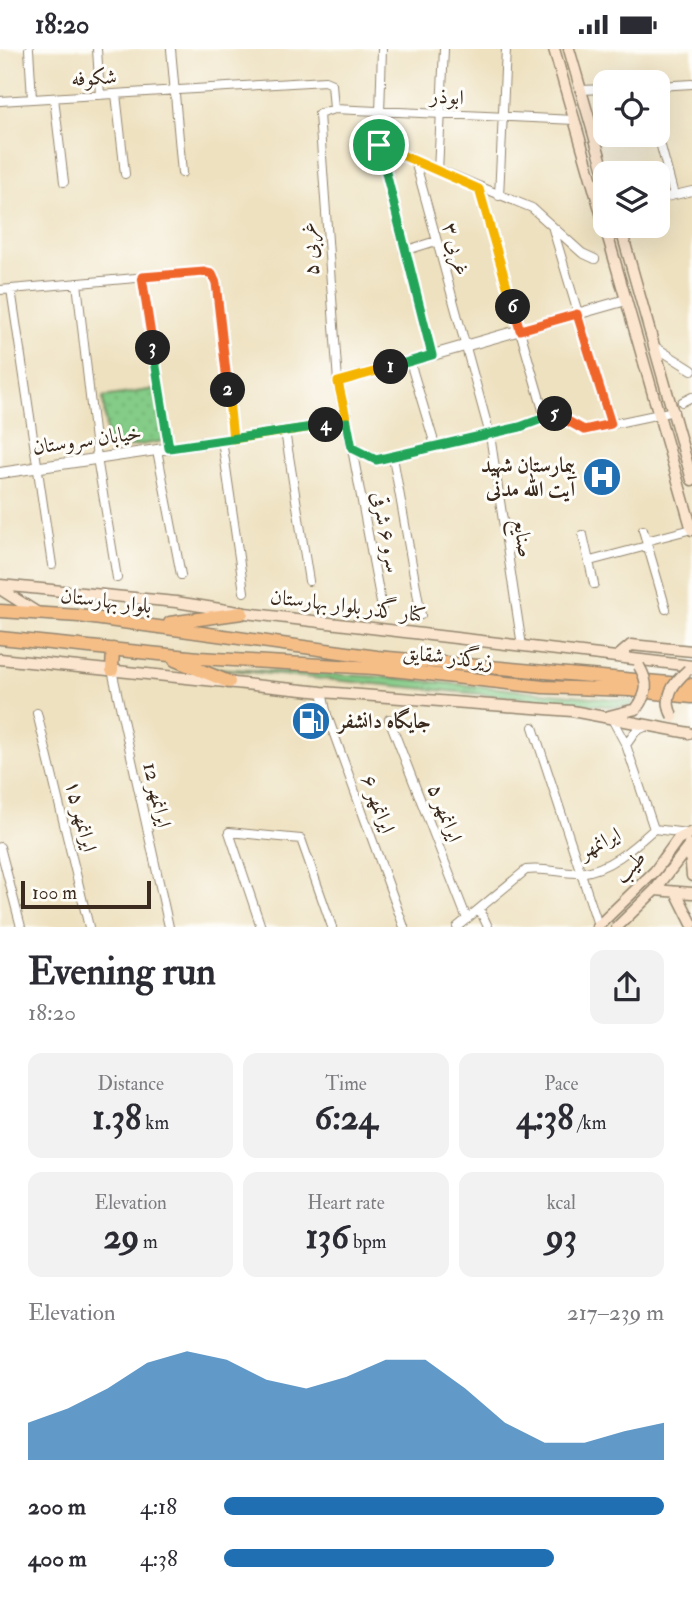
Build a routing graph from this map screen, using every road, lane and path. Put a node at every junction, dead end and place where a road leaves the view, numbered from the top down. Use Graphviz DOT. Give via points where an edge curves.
graph roads {
  1 [pos="29,49"];
  2 [pos="97,49"];
  3 [pos="171,49"];
  4 [pos="382,49"];
  5 [pos="444,49"];
  6 [pos="506,49"];
  7 [pos="554,49"];
  8 [pos="569,49"];
  9 [pos="692,84"];
  10 [pos="670,85"];
  11 [pos="580,90"];
  12 [pos="593,90"];
  13 [pos="174,91"];
  14 [pos="116,94"];
  15 [pos="100,95"];
  16 [pos="54,98"];
  17 [pos="32,99"];
  18 [pos="0,101"];
  19 [pos="334,109"];
  20 [pos="379,111"];
  21 [pos="319,114"];
  22 [pos="441,114"];
  23 [pos="503,117"];
  24 [pos="575,120"];
  25 [pos="379,145"];
  26 [pos="661,147"];
  27 [pos="415,160"];
  28 [pos="601,161"];
  29 [pos="438,171"];
  30 [pos="182,173"];
  31 [pos="125,174"];
  32 [pos="593,174"];
  33 [pos="64,182"];
  34 [pos="479,189"];
  35 [pos="692,191"];
  36 [pos="674,195"];
  37 [pos="499,196"];
  38 [pos="670,196"];
  39 [pos="554,229"];
  40 [pos="611,238"];
  41 [pos="623,238"];
  42 [pos="436,241"];
  43 [pos="404,251"];
  44 [pos="595,260"];
  45 [pos="142,277"];
  46 [pos="77,283"];
  47 [pos="11,289"];
  48 [pos="0,290"];
  49 [pos="640,296"];
  50 [pos="626,300"];
  51 [pos="577,314"];
  52 [pos="520,330"];
  53 [pos="464,346"];
  54 [pos="657,348"];
  55 [pos="432,355"];
  56 [pos="410,362"];
  57 [pos="692,370"];
  58 [pos="338,382"];
  59 [pos="692,397"];
  60 [pos="682,403"];
  61 [pos="674,411"];
  62 [pos="659,413"];
  63 [pos="545,417"];
  64 [pos="347,422"];
  65 [pos="611,424"];
  66 [pos="285,431"];
  67 [pos="490,435"];
  68 [pos="228,439"];
  69 [pos="435,445"];
  70 [pos="169,448"];
  71 [pos="352,448"];
  72 [pos="157,450"];
  73 [pos="393,457"];
  74 [pos="97,458"];
  75 [pos="37,467"];
  76 [pos="0,473"];
  77 [pos="692,480"];
  78 [pos="643,530"];
  79 [pos="692,530"];
  80 [pos="583,535"];
  81 [pos="646,543"];
  82 [pos="590,561"];
  83 [pos="52,565"];
  84 [pos="180,575"];
  85 [pos="117,578"];
  86 [pos="309,581"];
  87 [pos="594,585"];
  88 [pos="0,587"];
  89 [pos="244,592"];
  90 [pos="382,608"];
  91 [pos="666,609"];
  92 [pos="0,611"];
  93 [pos="38,613"];
  94 [pos="242,613"];
  95 [pos="421,615"];
  96 [pos="150,625"];
  97 [pos="207,632"];
  98 [pos="0,638"];
  99 [pos="522,646"];
  100 [pos="113,649"];
  101 [pos="692,651"];
  102 [pos="158,653"];
  103 [pos="617,657"];
  104 [pos="0,659"];
  105 [pos="691,668"];
  106 [pos="112,670"];
  107 [pos="229,682"];
  108 [pos="692,685"];
  109 [pos="322,692"];
  110 [pos="692,697"];
  111 [pos="37,713"];
  112 [pos="607,718"];
  113 [pos="389,719"];
  114 [pos="649,725"];
  115 [pos="533,727"];
  116 [pos="691,733"];
  117 [pos="626,745"];
  118 [pos="654,829"];
  119 [pos="691,833"];
  120 [pos="689,846"];
  121 [pos="0,847"];
  122 [pos="580,873"];
  123 [pos="692,876"];
  124 [pos="655,890"];
  125 [pos="676,892"];
  126 [pos="692,893"];
  127 [pos="632,895"];
  128 [pos="641,905"];
  129 [pos="480,910"];
  130 [pos="467,919"];
  131 [pos="692,924"];
  132 [pos="597,926"];
  133 [pos="21,927"];
  134 [pos="89,927"];
  135 [pos="169,927"];
  136 [pos="261,927"];
  137 [pos="331,927"];
  138 [pos="404,927"];
  139 [pos="457,927"];
  140 [pos="488,927"];
  141 [pos="617,927"];
  1 -- 17 [label="street"];
  2 -- 15 [label="street"];
  3 -- 13 [label="street"];
  4 -- 20 [label="street"];
  5 -- 22 [label="street"];
  6 -- 23 [label="street"];
  7 -- 24 [label="main road"];
  8 -- 11 [label="main road"];
  9 -- 10 [label="street"];
  11 -- 12 [label="street"];
  11 -- 28 [label="main road"];
  13 -- 14 [label="street, شکوفه"];
  13 -- 19 [label="street, شکوفه" via="325,81 332,84"];
  13 -- 30 [label="street"];
  14 -- 15 [label="street, شکوفه"];
  14 -- 31 [label="street"];
  15 -- 16 [label="street, شکوفه"];
  16 -- 17 [label="street, شکوفه"];
  16 -- 33 [label="street"];
  17 -- 18 [label="street, شکوفه"];
  19 -- 20 [label="street, ابوذر"];
  19 -- 21 [label="street, ابوذر"];
  20 -- 22 [label="street, ابوذر"];
  20 -- 25 [label="street"];
  21 -- 58 [label="street, غربی ۵"];
  22 -- 23 [label="street, ابوذر"];
  22 -- 29 [label="street"];
  23 -- 24 [label="street, ابوذر"];
  23 -- 37 [label="street"];
  24 -- 32 [label="main road"];
  25 -- 27 [label="street"];
  25 -- 43 [label="street"];
  26 -- 36 [label="street"];
  27 -- 29 [label="street"];
  27 -- 42 [label="street, غربی ۳"];
  29 -- 34 [label="street"];
  34 -- 37 [label="street"];
  34 -- 52 [label="street"];
  35 -- 36 [label="street"];
  36 -- 38 [label="street"];
  37 -- 39 [label="street" via="532,208"];
  39 -- 44 [label="street"];
  39 -- 51 [label="street"];
  40 -- 50 [label="main road"];
  41 -- 49 [label="main road"];
  42 -- 43 [label="street"];
  42 -- 53 [label="street, غربی ۳"];
  43 -- 55 [label="street"];
  45 -- 46 [label="street"];
  45 -- 68 [label="street" via="212,274"];
  45 -- 70 [label="street"];
  46 -- 47 [label="street"];
  46 -- 74 [label="street"];
  47 -- 48 [label="street"];
  47 -- 75 [label="street"];
  49 -- 50 [label="main road"];
  49 -- 54 [label="main road"];
  50 -- 51 [label="street"];
  50 -- 62 [label="main road"];
  51 -- 52 [label="street"];
  51 -- 65 [label="street"];
  52 -- 53 [label="street"];
  52 -- 63 [label="street"];
  53 -- 55 [label="street"];
  53 -- 67 [label="street, غربی ۳"];
  54 -- 57 [label="street"];
  54 -- 61 [label="main road"];
  55 -- 56 [label="street"];
  56 -- 58 [label="street"];
  56 -- 69 [label="street"];
  58 -- 64 [label="street"];
  59 -- 60 [label="street"];
  61 -- 62 [label="street"];
  61 -- 77 [label="main road"];
  62 -- 65 [label="street"];
  62 -- 79 [label="main road"];
  63 -- 65 [label="street" via="559,415 584,430"];
  63 -- 67 [label="street"];
  64 -- 66 [label="street, خیابان سروستان"];
  64 -- 71 [label="street, سرو ۶ شرقی"];
  66 -- 68 [label="street, خیابان سروستان"];
  66 -- 86 [label="street"];
  67 -- 69 [label="street"];
  67 -- 99 [label="street, صنایع"];
  68 -- 70 [label="street, خیابان سروستان"];
  68 -- 89 [label="street"];
  69 -- 73 [label="street"];
  70 -- 72 [label="street, خیابان سروستان"];
  71 -- 73 [label="street" via="376,460"];
  71 -- 90 [label="street, سرو ۶ شرقی"];
  72 -- 74 [label="street, خیابان سروستان"];
  72 -- 84 [label="street"];
  73 -- 95 [label="street"];
  74 -- 75 [label="street, خیابان سروستان"];
  74 -- 85 [label="street"];
  75 -- 76 [label="street, خیابان سروستان"];
  75 -- 83 [label="street"];
  78 -- 81 [label="street"];
  79 -- 81 [label="street"];
  80 -- 82 [label="street"];
  81 -- 82 [label="street"];
  81 -- 91 [label="street"];
  82 -- 87 [label="street"];
  88 -- 93 [label="main road"];
  88 -- 94 [label="main road, کنار گذر بلوار بهارستان" via="176,602"];
  92 -- 93 [label="main road, بلوار بهارستان"];
  93 -- 96 [label="main road, بلوار بهارستان"];
  94 -- 96 [label="main road"];
  94 -- 99 [label="main road, کنار گذر بلوار بهارستان"];
  96 -- 97 [label="main road, بلوار بهارستان"];
  97 -- 108 [label="main road, زیرگذر شقایق" via="391,659"];
  98 -- 100 [label="main road"];
  99 -- 103 [label="main road, کنار گذر بلوار بهارستان"];
  100 -- 102 [label="main road"];
  100 -- 106 [label="main road"];
  101 -- 103 [label="main road" via="631,645"];
  102 -- 107 [label="main road"];
  102 -- 110 [label="main road, زیرگذر شقایق"];
  103 -- 105 [label="main road, کنار گذر بلوار بهارستان"];
  103 -- 112 [label="main road, bridge" via="639,666 648,687 636,709"];
  104 -- 106 [label="main road"];
  105 -- 116 [label="main road, bridge" via="670,692 668,705 673,717"];
  106 -- 107 [label="main road"];
  106 -- 135 [label="street, ایرانمهر 12"];
  107 -- 109 [label="main road"];
  109 -- 112 [label="main road"];
  109 -- 138 [label="street, ایرانمهر ۶"];
  111 -- 134 [label="street, ایرانمهر ۱۵"];
  112 -- 114 [label="main road"];
  112 -- 117 [label="street"];
  113 -- 130 [label="street, ایرانمهر ۵"];
  114 -- 116 [label="main road"];
  114 -- 117 [label="street" via="636,731"];
  115 -- 122 [label="street"];
  117 -- 118 [label="street"];
  118 -- 119 [label="street"];
  118 -- 122 [label="street, ایرانمهر" via="627,853"];
  119 -- 120 [label="main road"];
  119 -- 127 [label="main road, طیب" via="678,839"];
  120 -- 123 [label="main road"];
  120 -- 124 [label="main road, طیب"];
  121 -- 133 [label="street"];
  122 -- 129 [label="street, ایرانمهر" via="540,867 526,870"];
  122 -- 132 [label="street"];
  124 -- 125 [label="main road"];
  124 -- 128 [label="main road, طیب"];
  125 -- 126 [label="main road"];
  125 -- 131 [label="main road"];
  127 -- 128 [label="main road"];
  127 -- 132 [label="main road, طیب"];
  128 -- 141 [label="main road, طیب"];
  129 -- 130 [label="street, ایرانمهر"];
  129 -- 140 [label="street"];
  130 -- 139 [label="street, ایرانمهر"];
  136 -- 137 [label="street" via="229,832 301,839"];
}
